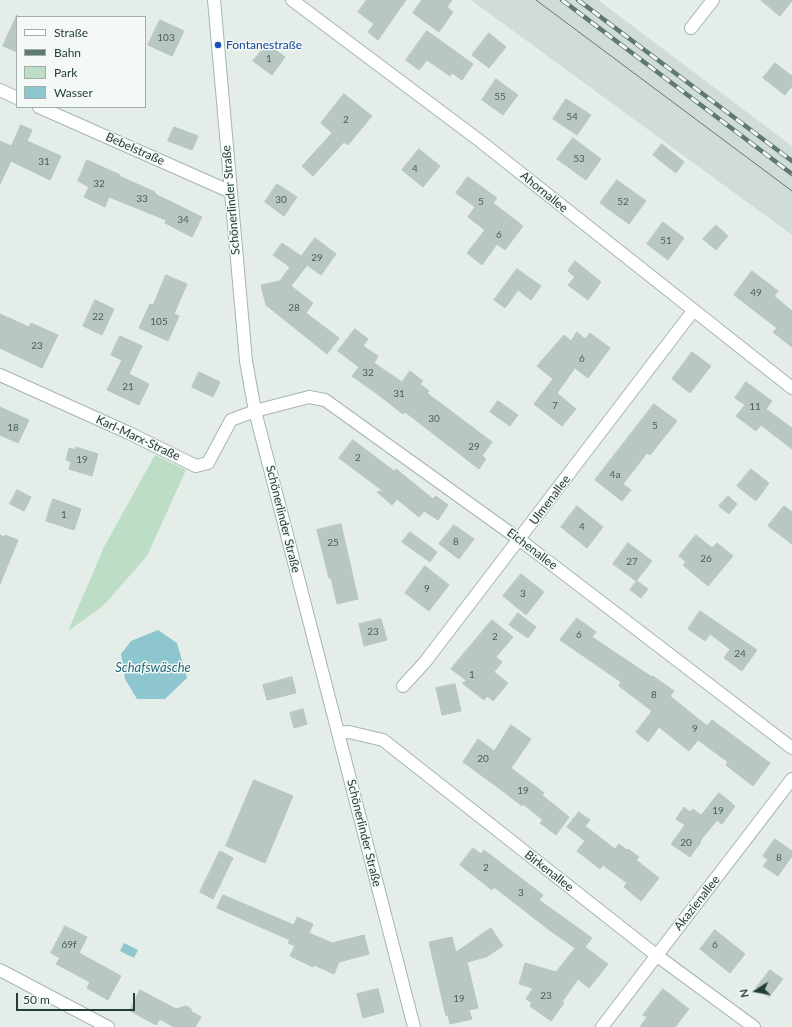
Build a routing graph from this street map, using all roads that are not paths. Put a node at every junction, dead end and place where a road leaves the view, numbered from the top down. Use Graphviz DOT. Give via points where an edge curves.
graph roads {
  1 [pos="214,0"];
  2 [pos="292,0"];
  3 [pos="713,0"];
  4 [pos="691,28"];
  5 [pos="0,90"];
  6 [pos="16,98"];
  7 [pos="40,108"];
  8 [pos="230,192"];
  9 [pos="693,311"];
  10 [pos="0,375"];
  11 [pos="792,388"];
  12 [pos="255,411"];
  13 [pos="520,540"];
  14 [pos="403,686"];
  15 [pos="338,733"];
  16 [pos="792,748"];
  17 [pos="792,779"];
  18 [pos="656,955"];
  19 [pos="0,970"];
  20 [pos="100,1025"];
  21 [pos="414,1027"];
  22 [pos="602,1027"];
  23 [pos="754,1027"];
  1 -- 8 [label="street, Schönerlinder Straße"];
  2 -- 9 [label="street, Ahornallee" via="480,141"];
  3 -- 4 [label="street"];
  5 -- 6 [label="street"];
  7 -- 8 [label="street, Bebelstraße"];
  8 -- 12 [label="street, Schönerlinder Straße" via="246,361"];
  9 -- 11 [label="street, Ahornallee"];
  9 -- 13 [label="street, Ulmenallee"];
  10 -- 12 [label="street, Karl-Marx-Straße" via="196,466 208,463 231,420"];
  12 -- 13 [label="street, Eichenallee" via="309,397 325,400"];
  12 -- 15 [label="street, Schönerlinder Straße"];
  13 -- 14 [label="street, Ulmenallee" via="425,662"];
  13 -- 16 [label="street, Eichenallee"];
  15 -- 18 [label="street, Birkenallee" via="349,732 383,740"];
  15 -- 21 [label="street, Schönerlinder Straße"];
  17 -- 18 [label="street, Akazienallee"];
  18 -- 22 [label="street, Akazienallee"];
  18 -- 23 [label="street, Birkenallee"];
  19 -- 20 [label="street"];
}
